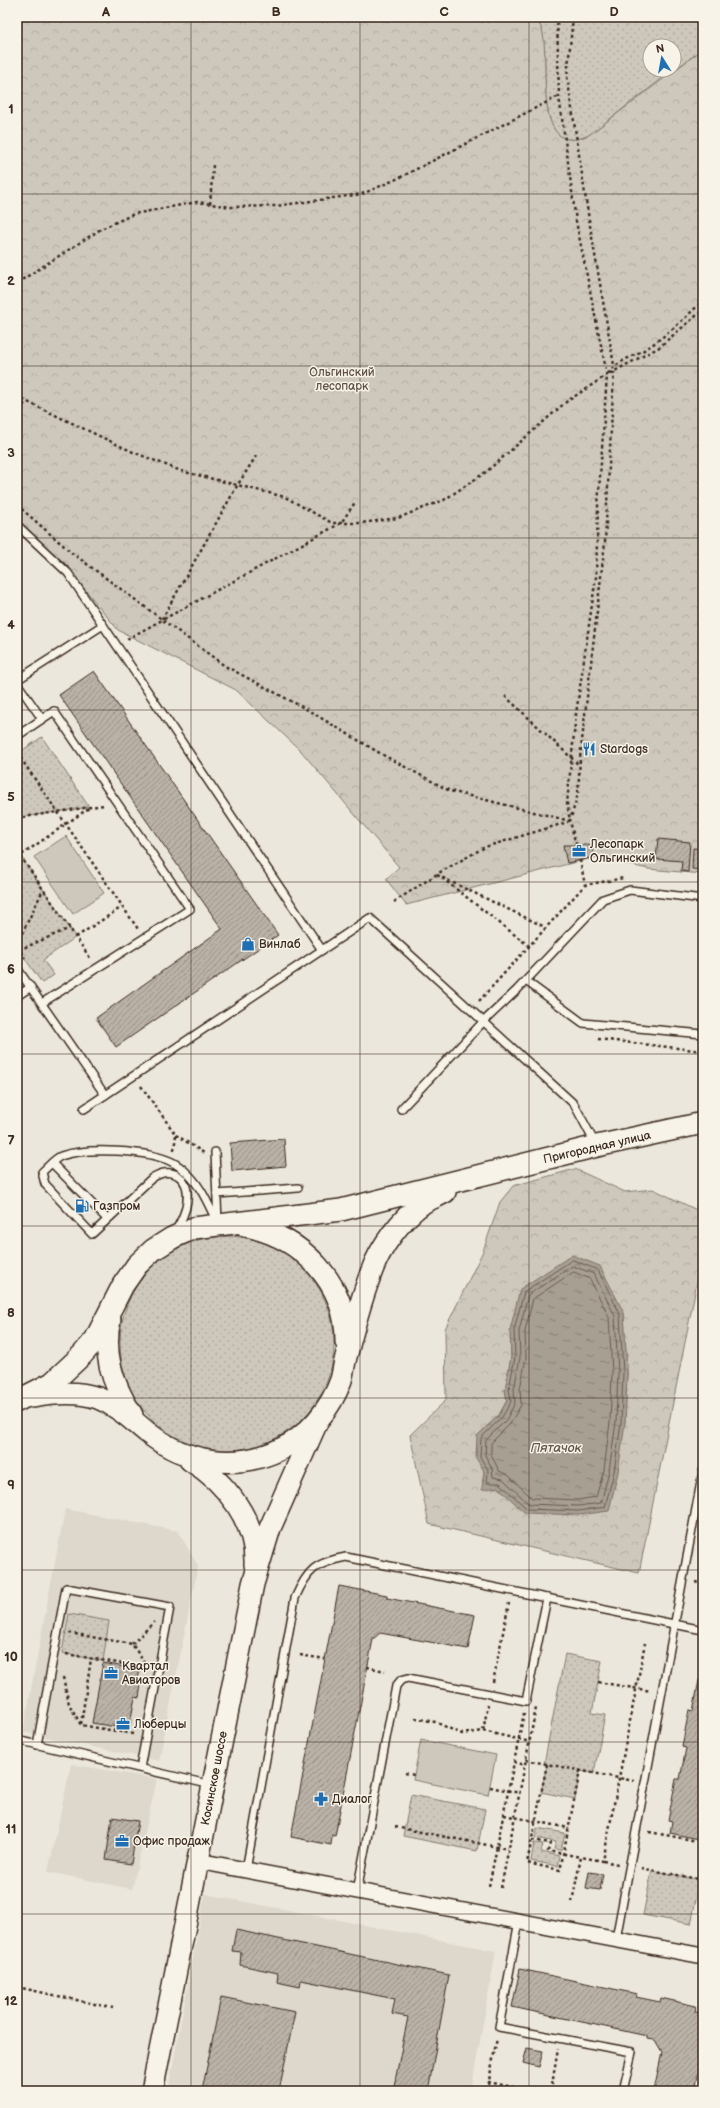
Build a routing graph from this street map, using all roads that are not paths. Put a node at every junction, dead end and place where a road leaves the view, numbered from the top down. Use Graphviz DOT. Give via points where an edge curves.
graph roads {
  1 [pos="17,525"];
  2 [pos="103,625"];
  3 [pos="17,680"];
  4 [pos="17,683"];
  5 [pos="42,719"];
  6 [pos="17,736"];
  7 [pos="703,899"];
  8 [pos="322,950"];
  9 [pos="17,968"];
  10 [pos="526,981"];
  11 [pos="31,987"];
  12 [pos="17,996"];
  13 [pos="42,1004"];
  14 [pos="483,1022"];
  15 [pos="703,1034"];
  16 [pos="106,1095"];
  17 [pos="84,1109"];
  18 [pos="401,1109"];
  19 [pos="703,1124"];
  20 [pos="596,1146"];
  21 [pos="215,1152"];
  22 [pos="52,1163"];
  23 [pos="492,1174"];
  24 [pos="298,1188"];
  25 [pos="217,1194"];
  26 [pos="107,1219"];
  27 [pos="218,1224"];
  28 [pos="172,1238"];
  29 [pos="114,1305"];
  30 [pos="346,1357"];
  31 [pos="17,1402"];
  32 [pos="317,1422"];
  33 [pos="149,1434"];
  34 [pos="169,1447"];
  35 [pos="703,1471"];
  36 [pos="253,1584"];
  37 [pos="547,1598"];
  38 [pos="675,1624"];
  39 [pos="703,1630"];
  40 [pos="17,1740"];
  41 [pos="37,1745"];
  42 [pos="140,1768"];
  43 [pos="213,1785"];
  44 [pos="198,1861"];
  45 [pos="246,1870"];
  46 [pos="357,1891"];
  47 [pos="519,1921"];
  48 [pos="616,1939"];
  49 [pos="703,1956"];
  50 [pos="152,2091"];
  51 [pos="623,2091"];
  1 -- 2 [label="lane" via="68,573"];
  2 -- 3 [label="lane"];
  2 -- 8 [label="lane"];
  4 -- 5 [label="lane"];
  5 -- 6 [label="lane"];
  5 -- 13 [label="lane" via="54,711 190,909"];
  7 -- 10 [label="lane" via="630,890 603,899"];
  8 -- 14 [label="lane" via="370,918"];
  8 -- 16 [label="lane"];
  9 -- 11 [label="lane"];
  10 -- 14 [label="lane"];
  10 -- 15 [label="lane" via="583,1023"];
  11 -- 12 [label="lane"];
  11 -- 13 [label="lane"];
  13 -- 16 [label="lane"];
  14 -- 18 [label="lane"];
  14 -- 20 [label="lane" via="574,1104"];
  16 -- 17 [label="lane"];
  19 -- 20 [label="main road, Пригородная улица"];
  20 -- 23 [label="main road, Пригородная улица"];
  21 -- 25 [label="lane"];
  22 -- 26 [label="lane"];
  22 -- 26 [label="lane" via="42,1172 45,1184 92,1234"];
  22 -- 27 [label="lane" via="60,1157 84,1152 130,1152 172,1162 189,1176 202,1192"];
  23 -- 27 [label="main road" via="341,1210"];
  23 -- 30 [label="main road" via="450,1190 423,1204 386,1242 371,1272"];
  24 -- 25 [label="lane"];
  25 -- 27 [label="lane"];
  26 -- 28 [label="lane" via="152,1178 158,1174 172,1172 179,1176 187,1190 185,1210"];
  27 -- 28 [label="main road" via="194,1228"];
  27 -- 30 [label="main road" via="263,1229 285,1239 311,1258 333,1289 342,1310 346,1333"];
  28 -- 29 [label="main road" via="153,1250 137,1265 122,1285"];
  29 -- 31 [label="main road" via="95,1340 68,1369 52,1382"];
  29 -- 33 [label="main road" via="108,1328 112,1376 125,1405"];
  30 -- 32 [label="main road" via="341,1380 332,1401"];
  31 -- 33 [label="main road" via="48,1394 83,1394 113,1405"];
  32 -- 34 [label="main road" via="301,1437 260,1458 213,1462 190,1457"];
  32 -- 36 [label="main road, Косинское шоссе" via="270,1528"];
  33 -- 34 [label="main road"];
  34 -- 36 [label="main road, Косинское шоссе" via="218,1480 243,1516 254,1547"];
  35 -- 38 [label="lane"];
  36 -- 43 [label="main road, Косинское шоссе"];
  37 -- 38 [label="lane"];
  37 -- 45 [label="lane" via="346,1557 323,1562 304,1578 295,1598"];
  37 -- 46 [label="lane" via="526,1701 408,1678 401,1680 394,1694"];
  38 -- 39 [label="lane"];
  38 -- 48 [label="lane"];
  40 -- 41 [label="lane"];
  41 -- 42 [label="lane"];
  41 -- 42 [label="lane" via="66,1588 170,1606"];
  42 -- 43 [label="lane"];
  43 -- 44 [label="main road, Косинское шоссе"];
  44 -- 45 [label="street"];
  44 -- 50 [label="main road, Косинское шоссе"];
  45 -- 46 [label="street"];
  46 -- 47 [label="street"];
  47 -- 48 [label="street"];
  47 -- 51 [label="lane" via="499,2027 632,2052"];
  48 -- 49 [label="street"];
}
